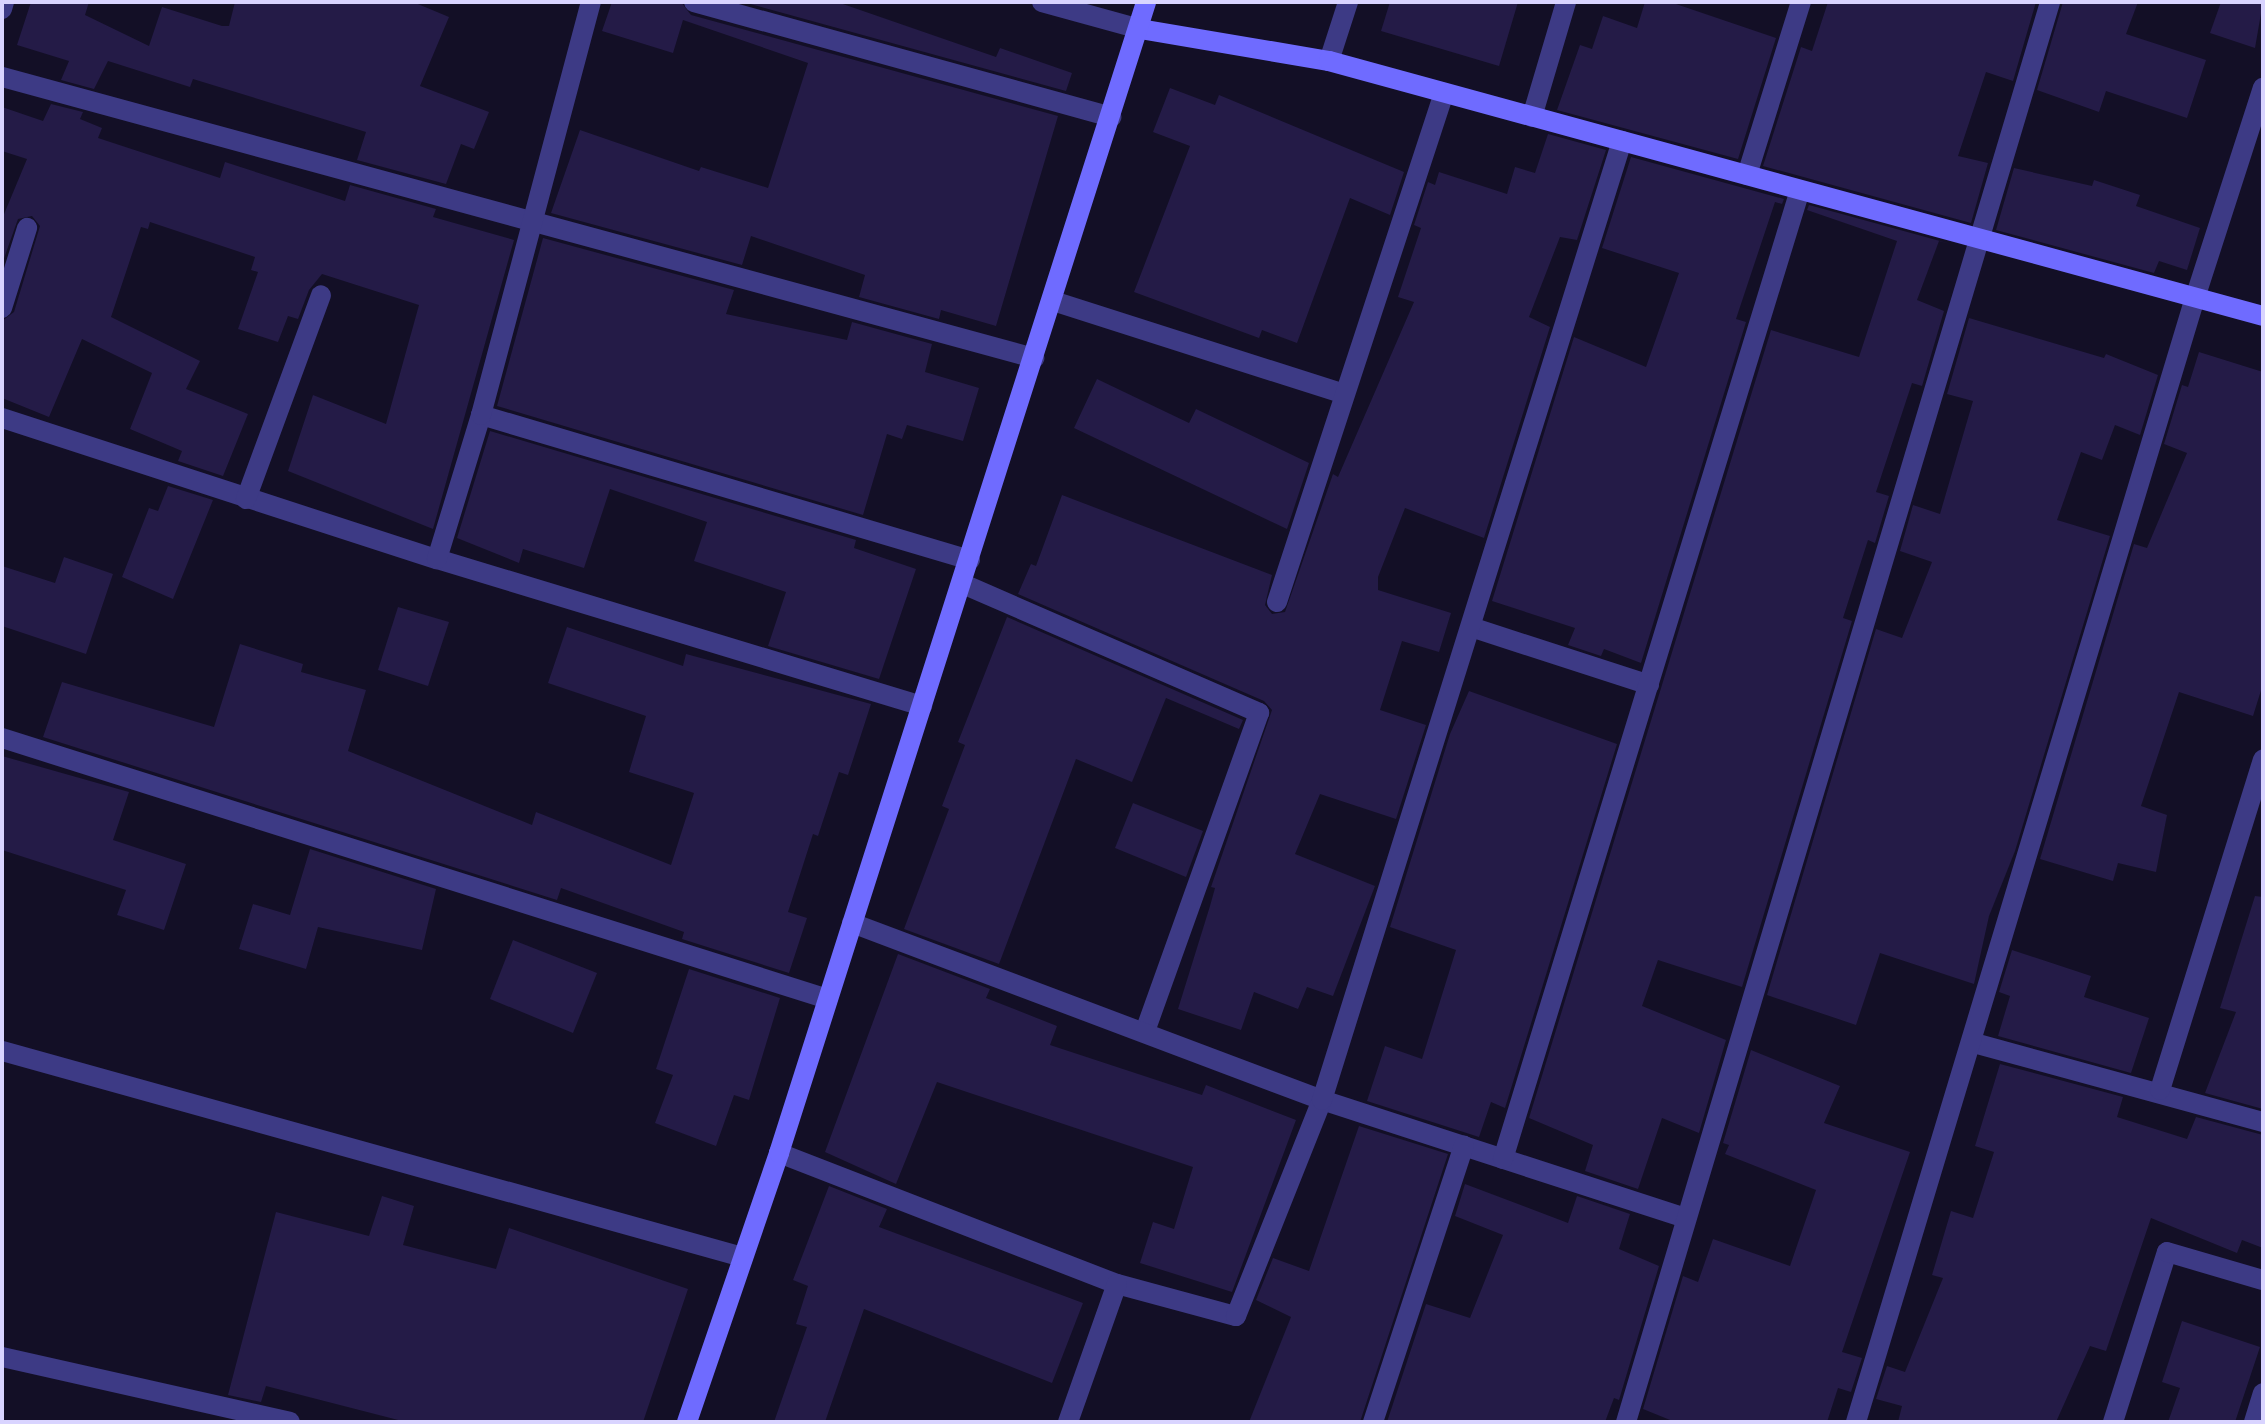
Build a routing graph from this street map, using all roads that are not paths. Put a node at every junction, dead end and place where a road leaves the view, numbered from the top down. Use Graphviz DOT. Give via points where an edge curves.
graph roads {
  1 [pos="4,2"];
  2 [pos="591,2"];
  3 [pos="694,2"];
  4 [pos="1042,2"];
  5 [pos="1146,2"];
  6 [pos="1348,2"];
  7 [pos="1566,2"];
  8 [pos="1801,2"];
  9 [pos="2050,2"];
  10 [pos="2,9"];
  11 [pos="1140,29"];
  12 [pos="1329,61"];
  13 [pos="2,77"];
  14 [pos="2263,88"];
  15 [pos="1444,93"];
  16 [pos="1111,117"];
  17 [pos="1532,117"];
  18 [pos="1622,141"];
  19 [pos="1747,175"];
  20 [pos="1800,190"];
  21 [pos="534,219"];
  22 [pos="27,228"];
  23 [pos="1983,240"];
  24 [pos="321,295"];
  25 [pos="2195,298"];
  26 [pos="1053,301"];
  27 [pos="2,308"];
  28 [pos="2263,316"];
  29 [pos="1034,358"];
  30 [pos="1345,394"];
  31 [pos="481,415"];
  32 [pos="2,418"];
  33 [pos="246,499"];
  34 [pos="437,559"];
  35 [pos="970,560"];
  36 [pos="963,584"];
  37 [pos="1277,602"];
  38 [pos="1474,628"];
  39 [pos="1649,685"];
  40 [pos="922,706"];
  41 [pos="2,738"];
  42 [pos="2263,760"];
  43 [pos="852,923"];
  44 [pos="828,999"];
  45 [pos="1145,1031"];
  46 [pos="1974,1043"];
  47 [pos="2,1051"];
  48 [pos="2160,1090"];
  49 [pos="1322,1100"];
  50 [pos="2263,1122"];
  51 [pos="1464,1146"];
  52 [pos="779,1153"];
  53 [pos="1503,1159"];
  54 [pos="1686,1218"];
  55 [pos="743,1257"];
  56 [pos="2263,1280"];
  57 [pos="1117,1284"];
  58 [pos="2,1357"];
  59 [pos="2263,1393"];
  60 [pos="290,1422"];
  61 [pos="687,1422"];
  62 [pos="1068,1422"];
  63 [pos="1373,1422"];
  64 [pos="1626,1422"];
  65 [pos="1856,1422"];
  66 [pos="2113,1422"];
  67 [pos="2254,1422"];
  1 -- 10 [label="street"];
  2 -- 21 [label="street"];
  3 -- 16 [label="street"];
  4 -- 11 [label="street"];
  5 -- 11 [label="main road"];
  6 -- 12 [label="street"];
  7 -- 17 [label="street"];
  8 -- 19 [label="street"];
  9 -- 23 [label="street"];
  11 -- 12 [label="main road"];
  11 -- 16 [label="main road"];
  12 -- 15 [label="main road"];
  13 -- 21 [label="street"];
  14 -- 25 [label="street"];
  15 -- 17 [label="main road"];
  15 -- 30 [label="street"];
  16 -- 26 [label="main road"];
  17 -- 18 [label="main road"];
  18 -- 19 [label="main road"];
  18 -- 38 [label="street"];
  19 -- 20 [label="main road"];
  20 -- 23 [label="main road"];
  20 -- 39 [label="street"];
  21 -- 29 [label="street"];
  21 -- 31 [label="street"];
  22 -- 27 [label="street"];
  23 -- 25 [label="main road"];
  23 -- 54 [label="street"];
  24 -- 33 [label="street"];
  25 -- 28 [label="main road"];
  25 -- 46 [label="street"];
  26 -- 29 [label="main road"];
  26 -- 30 [label="street"];
  29 -- 35 [label="main road"];
  30 -- 37 [label="street"];
  31 -- 34 [label="street"];
  31 -- 35 [label="street"];
  32 -- 33 [label="street"];
  33 -- 34 [label="street"];
  34 -- 40 [label="street"];
  35 -- 36 [label="main road"];
  36 -- 40 [label="main road"];
  36 -- 45 [label="street" via="1259,713"];
  38 -- 39 [label="street"];
  38 -- 49 [label="street"];
  39 -- 53 [label="street"];
  40 -- 43 [label="main road"];
  41 -- 44 [label="street"];
  42 -- 48 [label="street"];
  43 -- 44 [label="main road"];
  43 -- 45 [label="street"];
  44 -- 52 [label="main road"];
  45 -- 49 [label="street"];
  46 -- 48 [label="street"];
  46 -- 65 [label="street"];
  47 -- 55 [label="street"];
  48 -- 50 [label="street"];
  49 -- 51 [label="street"];
  49 -- 57 [label="street" via="1236,1316"];
  51 -- 53 [label="street"];
  51 -- 63 [label="street"];
  52 -- 55 [label="main road"];
  52 -- 57 [label="street"];
  53 -- 54 [label="street"];
  54 -- 64 [label="street"];
  55 -- 61 [label="main road"];
  56 -- 66 [label="street" via="2167,1252"];
  57 -- 62 [label="street"];
  58 -- 60 [label="street"];
  59 -- 67 [label="street"];
}
